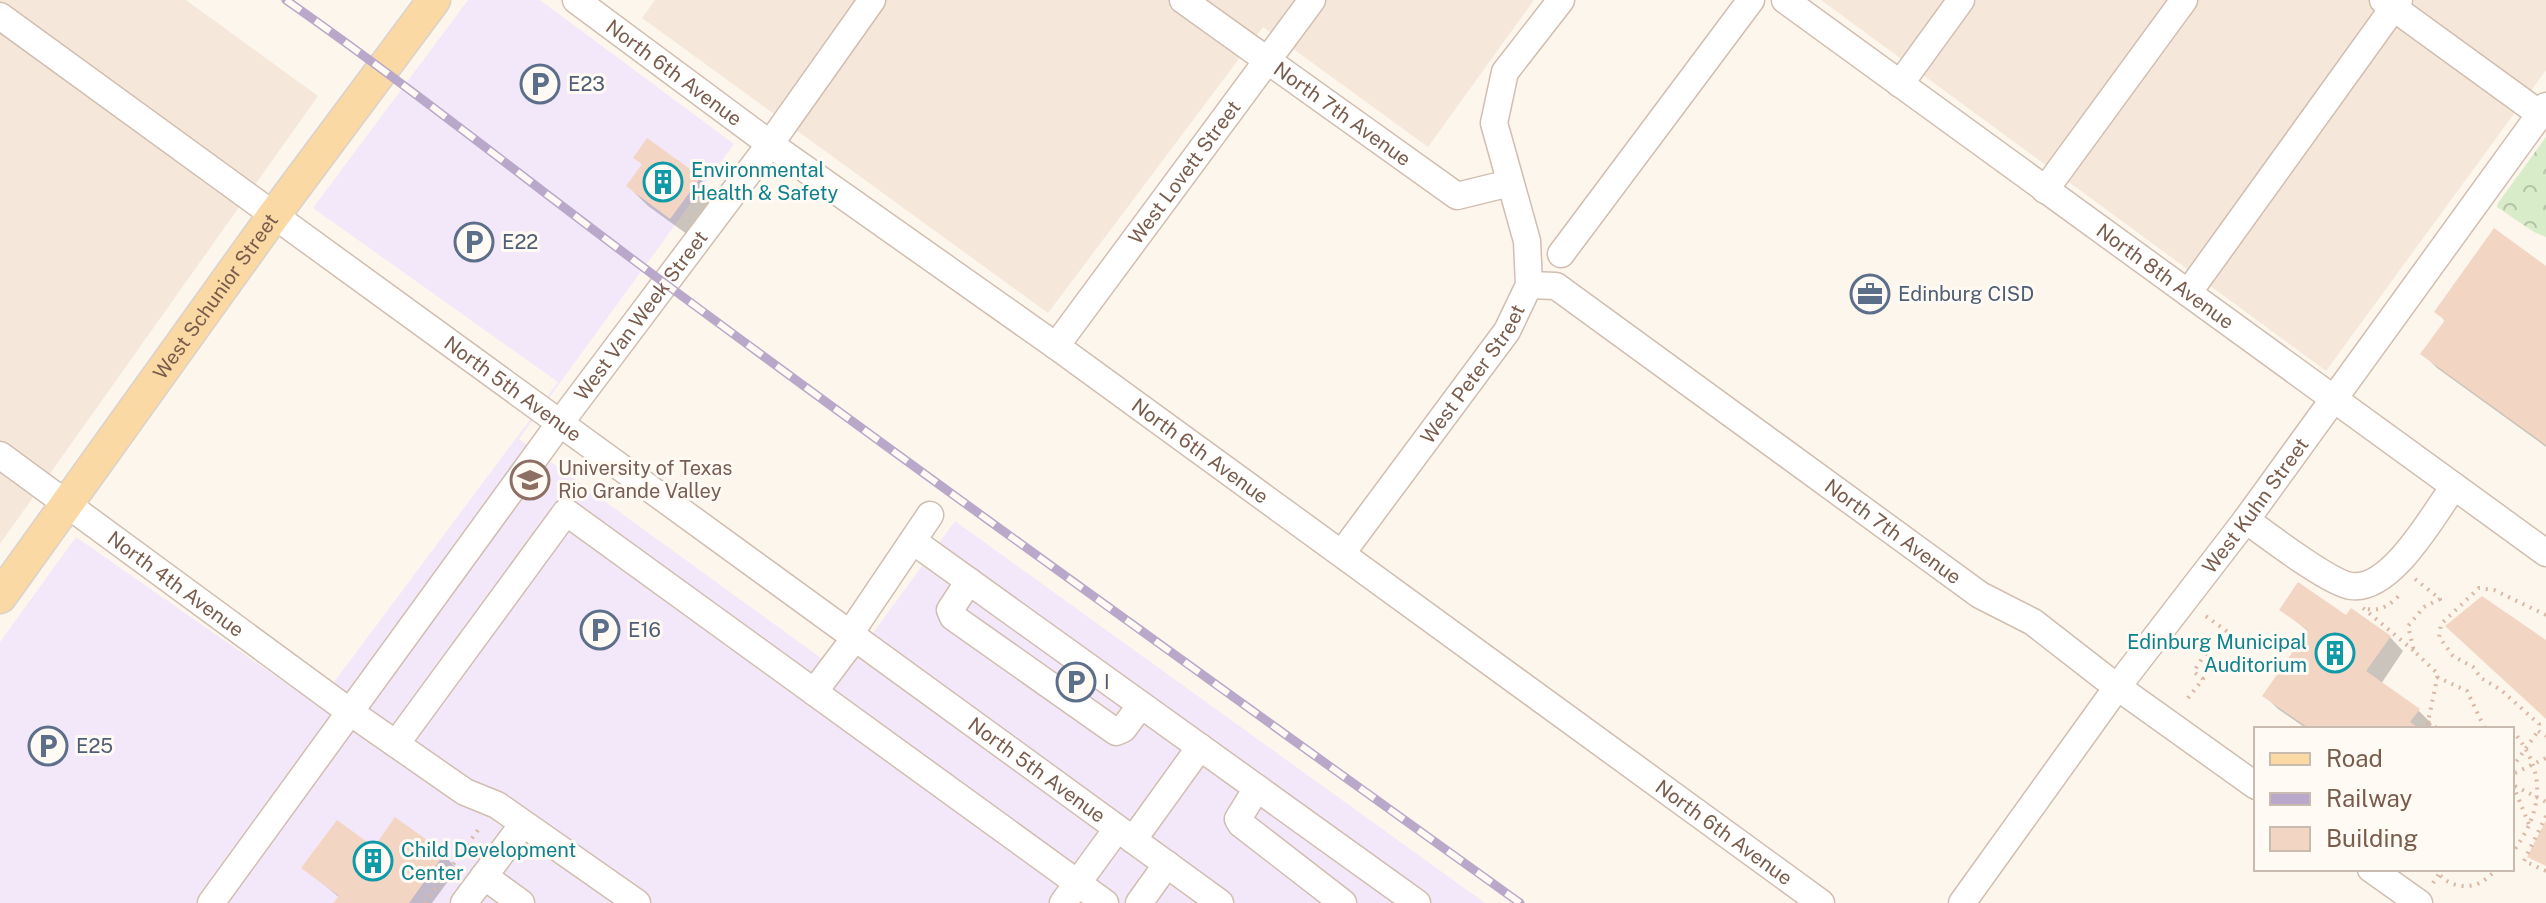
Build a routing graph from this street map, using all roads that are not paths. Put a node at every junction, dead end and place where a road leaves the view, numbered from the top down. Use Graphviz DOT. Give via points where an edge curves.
graph roads {
  1 [pos="434,0"];
  2 [pos="576,0"];
  3 [pos="872,0"];
  4 [pos="1183,0"];
  5 [pos="1312,0"];
  6 [pos="1561,0"];
  7 [pos="1751,0"];
  8 [pos="1785,0"];
  9 [pos="1961,0"];
  10 [pos="2184,0"];
  11 [pos="2392,2"];
  12 [pos="0,16"];
  13 [pos="1269,60"];
  14 [pos="1900,84"];
  15 [pos="2543,110"];
  16 [pos="770,144"];
  17 [pos="1510,183"];
  18 [pos="2045,190"];
  19 [pos="274,215"];
  20 [pos="1561,254"];
  21 [pos="1529,285"];
  22 [pos="2188,293"];
  23 [pos="1056,346"];
  24 [pos="2334,397"];
  25 [pos="560,423"];
  26 [pos="0,455"];
  27 [pos="2454,486"];
  28 [pos="65,504"];
  29 [pos="930,515"];
  30 [pos="2246,520"];
  31 [pos="913,541"];
  32 [pos="1342,553"];
  33 [pos="2546,553"];
  34 [pos="969,581"];
  35 [pos="0,597"];
  36 [pos="852,637"];
  37 [pos="2118,686"];
  38 [pos="814,692"];
  39 [pos="1141,705"];
  40 [pos="350,712"];
  41 [pos="396,744"];
  42 [pos="1200,747"];
  43 [pos="2254,785"];
  44 [pos="1257,788"];
  45 [pos="523,824"];
  46 [pos="1125,834"];
  47 [pos="1167,864"];
  48 [pos="2374,871"];
  49 [pos="484,876"];
  50 [pos="1070,893"];
  51 [pos="2420,897"];
  52 [pos="623,899"];
  53 [pos="211,903"];
  54 [pos="464,903"];
  55 [pos="521,903"];
  56 [pos="1105,903"];
  57 [pos="1139,903"];
  58 [pos="1220,903"];
  59 [pos="1343,903"];
  60 [pos="1417,903"];
  61 [pos="1821,903"];
  62 [pos="1962,903"];
  1 -- 19 [label="main road, West Schunior Street"];
  2 -- 16 [label="street, North 6th Avenue"];
  3 -- 16 [label="street, West Van Week Street"];
  4 -- 13 [label="street, North 7th Avenue"];
  5 -- 13 [label="street, West Lovett Street"];
  6 -- 17 [label="street, West Peter Street" via="1505,72 1494,123"];
  7 -- 20 [label="street"];
  8 -- 14 [label="street, North 8th Avenue"];
  9 -- 14 [label="street"];
  10 -- 18 [label="street"];
  11 -- 15 [label="street"];
  11 -- 22 [label="street"];
  12 -- 19 [label="street, North 5th Avenue"];
  13 -- 17 [label="street, North 7th Avenue" via="1457,196"];
  13 -- 23 [label="street, West Lovett Street"];
  14 -- 18 [label="street, North 8th Avenue"];
  15 -- 24 [label="street, West Kuhn Street"];
  16 -- 23 [label="street, North 6th Avenue"];
  16 -- 25 [label="street, West Van Week Street"];
  17 -- 21 [label="street, West Peter Street" via="1527,241"];
  18 -- 22 [label="street, North 8th Avenue"];
  19 -- 25 [label="street, North 5th Avenue"];
  19 -- 28 [label="main road, West Schunior Street"];
  21 -- 32 [label="street, West Peter Street" via="1507,331"];
  21 -- 37 [label="street, North 7th Avenue" via="1556,286 1980,595 2033,622"];
  22 -- 24 [label="street, North 8th Avenue"];
  23 -- 32 [label="street, North 6th Avenue"];
  24 -- 27 [label="street, North 8th Avenue"];
  24 -- 30 [label="street, West Kuhn Street"];
  25 -- 36 [label="street, North 5th Avenue"];
  25 -- 40 [label="street, West Van Week Street"];
  26 -- 28 [label="street, North 4th Avenue"];
  27 -- 30 [label="street" via="2397,564 2371,584 2354,587 2320,571"];
  27 -- 33 [label="street, North 8th Avenue"];
  28 -- 35 [label="main road, West Schunior Street"];
  28 -- 40 [label="street, North 4th Avenue"];
  29 -- 31 [label="street"];
  30 -- 37 [label="street, West Kuhn Street"];
  31 -- 34 [label="street"];
  31 -- 36 [label="street"];
  32 -- 61 [label="street, North 6th Avenue"];
  34 -- 39 [label="street"];
  34 -- 39 [label="street" via="950,610 953,617 1116,732"];
  36 -- 38 [label="street"];
  36 -- 46 [label="street, North 5th Avenue"];
  37 -- 43 [label="street, North 7th Avenue"];
  37 -- 62 [label="street, West Kuhn Street"];
  38 -- 41 [label="street" via="566,512"];
  38 -- 50 [label="street"];
  39 -- 42 [label="street"];
  40 -- 41 [label="street, North 4th Avenue"];
  40 -- 53 [label="street, West Van Week Street"];
  41 -- 45 [label="street, North 4th Avenue"];
  42 -- 44 [label="street"];
  42 -- 46 [label="street"];
  44 -- 59 [label="street" via="1238,819 1241,824"];
  44 -- 60 [label="street"];
  45 -- 49 [label="street"];
  45 -- 52 [label="street, North 4th Avenue"];
  46 -- 47 [label="street, North 5th Avenue"];
  46 -- 50 [label="street"];
  47 -- 57 [label="street"];
  47 -- 58 [label="street, North 5th Avenue"];
  48 -- 51 [label="street"];
  49 -- 54 [label="street"];
  49 -- 55 [label="street"];
  50 -- 56 [label="street"];
}
